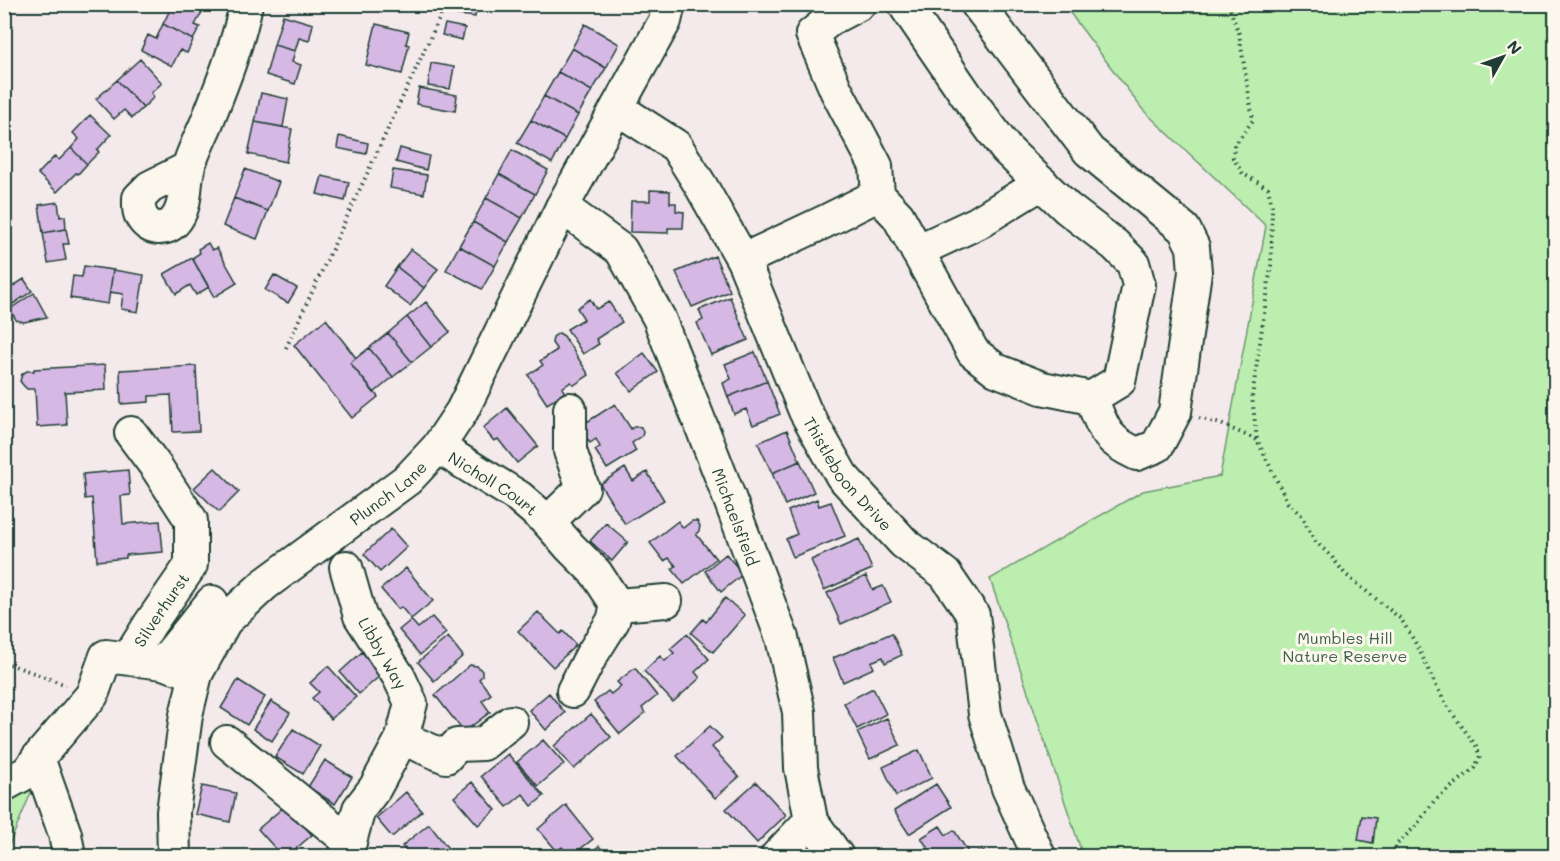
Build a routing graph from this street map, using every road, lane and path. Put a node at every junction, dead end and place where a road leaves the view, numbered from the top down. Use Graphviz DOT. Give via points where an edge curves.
graph roads {
  1 [pos="246,4"];
  2 [pos="446,4"];
  3 [pos="669,4"];
  4 [pos="859,4"];
  5 [pos="904,4"];
  6 [pos="977,4"];
  7 [pos="1228,4"];
  8 [pos="617,108"];
  9 [pos="188,168"];
  10 [pos="1042,183"];
  11 [pos="878,195"];
  12 [pos="562,207"];
  13 [pos="917,251"];
  14 [pos="743,260"];
  15 [pos="286,348"];
  16 [pos="1091,398"];
  17 [pos="570,409"];
  18 [pos="1221,424"];
  19 [pos="131,433"];
  20 [pos="1257,440"];
  21 [pos="438,447"];
  22 [pos="548,522"];
  23 [pos="346,567"];
  24 [pos="666,601"];
  25 [pos="213,603"];
  26 [pos="617,605"];
  27 [pos="129,658"];
  28 [pos="4,662"];
  29 [pos="163,663"];
  30 [pos="196,674"];
  31 [pos="573,691"];
  32 [pos="92,695"];
  33 [pos="511,722"];
  34 [pos="402,738"];
  35 [pos="227,742"];
  36 [pos="38,758"];
  37 [pos="4,785"];
  38 [pos="811,820"];
  39 [pos="348,849"];
  40 [pos="69,856"];
  41 [pos="174,856"];
  42 [pos="777,856"];
  43 [pos="837,856"];
  44 [pos="1039,856"];
  45 [pos="1396,856"];
  1 -- 9 [label="street" via="222,85"];
  2 -- 15 [label="path"];
  3 -- 8 [label="street, Plunch Lane" via="665,21"];
  4 -- 11 [label="street" via="812,34 876,166"];
  5 -- 10 [label="street" via="1006,149"];
  6 -- 16 [label="street" via="1089,151 1184,229 1193,247 1196,272 1175,412 1157,446 1137,454 1122,447 1106,434"];
  7 -- 20 [label="path" via="1239,34 1253,120 1234,146 1233,158 1243,174 1268,188 1272,207 1271,266 1252,397"];
  8 -- 12 [label="street, Plunch Lane"];
  8 -- 14 [label="street, Thistleboon Drive" via="676,146"];
  10 -- 13 [label="street" via="977,224"];
  10 -- 16 [label="street" via="1067,208 1115,244 1133,263 1139,285 1119,381"];
  11 -- 13 [label="street" via="898,216"];
  11 -- 14 [label="street"];
  12 -- 21 [label="street, Plunch Lane" via="462,411"];
  12 -- 38 [label="street, Michaelsfield" via="621,250 659,318 782,638 799,712 801,768"];
  13 -- 16 [label="street" via="973,352 996,370 1042,388"];
  14 -- 44 [label="street, Thistleboon Drive" via="805,411 842,476 904,543 945,574 973,615 985,714 1008,788"];
  17 -- 22 [label="street, Nicholl Court" via="570,451 583,488"];
  18 -- 20 [label="path"];
  19 -- 27 [label="street, Silverhurst" via="191,520 191,565"];
  20 -- 45 [label="path" via="1288,503 1301,515 1315,541 1345,574 1401,619 1447,706 1480,756 1475,768 1434,801 1395,846"];
  21 -- 22 [label="street, Nicholl Court" via="519,497"];
  21 -- 30 [label="street, Plunch Lane" via="408,479 265,584 225,621"];
  22 -- 26 [label="street, Nicholl Court" via="596,573"];
  23 -- 34 [label="street, Libby Way" via="360,616 399,676 411,703"];
  24 -- 26 [label="street"];
  25 -- 29 [label="street"];
  26 -- 31 [label="street" via="613,621"];
  27 -- 29 [label="street"];
  27 -- 32 [label="street" via="106,656"];
  28 -- 32 [label="path"];
  29 -- 30 [label="street"];
  30 -- 41 [label="street, Plunch Lane" via="172,812"];
  32 -- 36 [label="street"];
  33 -- 34 [label="street" via="483,744 457,745 446,757"];
  34 -- 39 [label="street, Libby Way" via="359,809"];
  35 -- 39 [label="street"];
  36 -- 37 [label="street" via="28,772"];
  36 -- 40 [label="street"];
  38 -- 42 [label="street"];
  38 -- 43 [label="street"];
}
